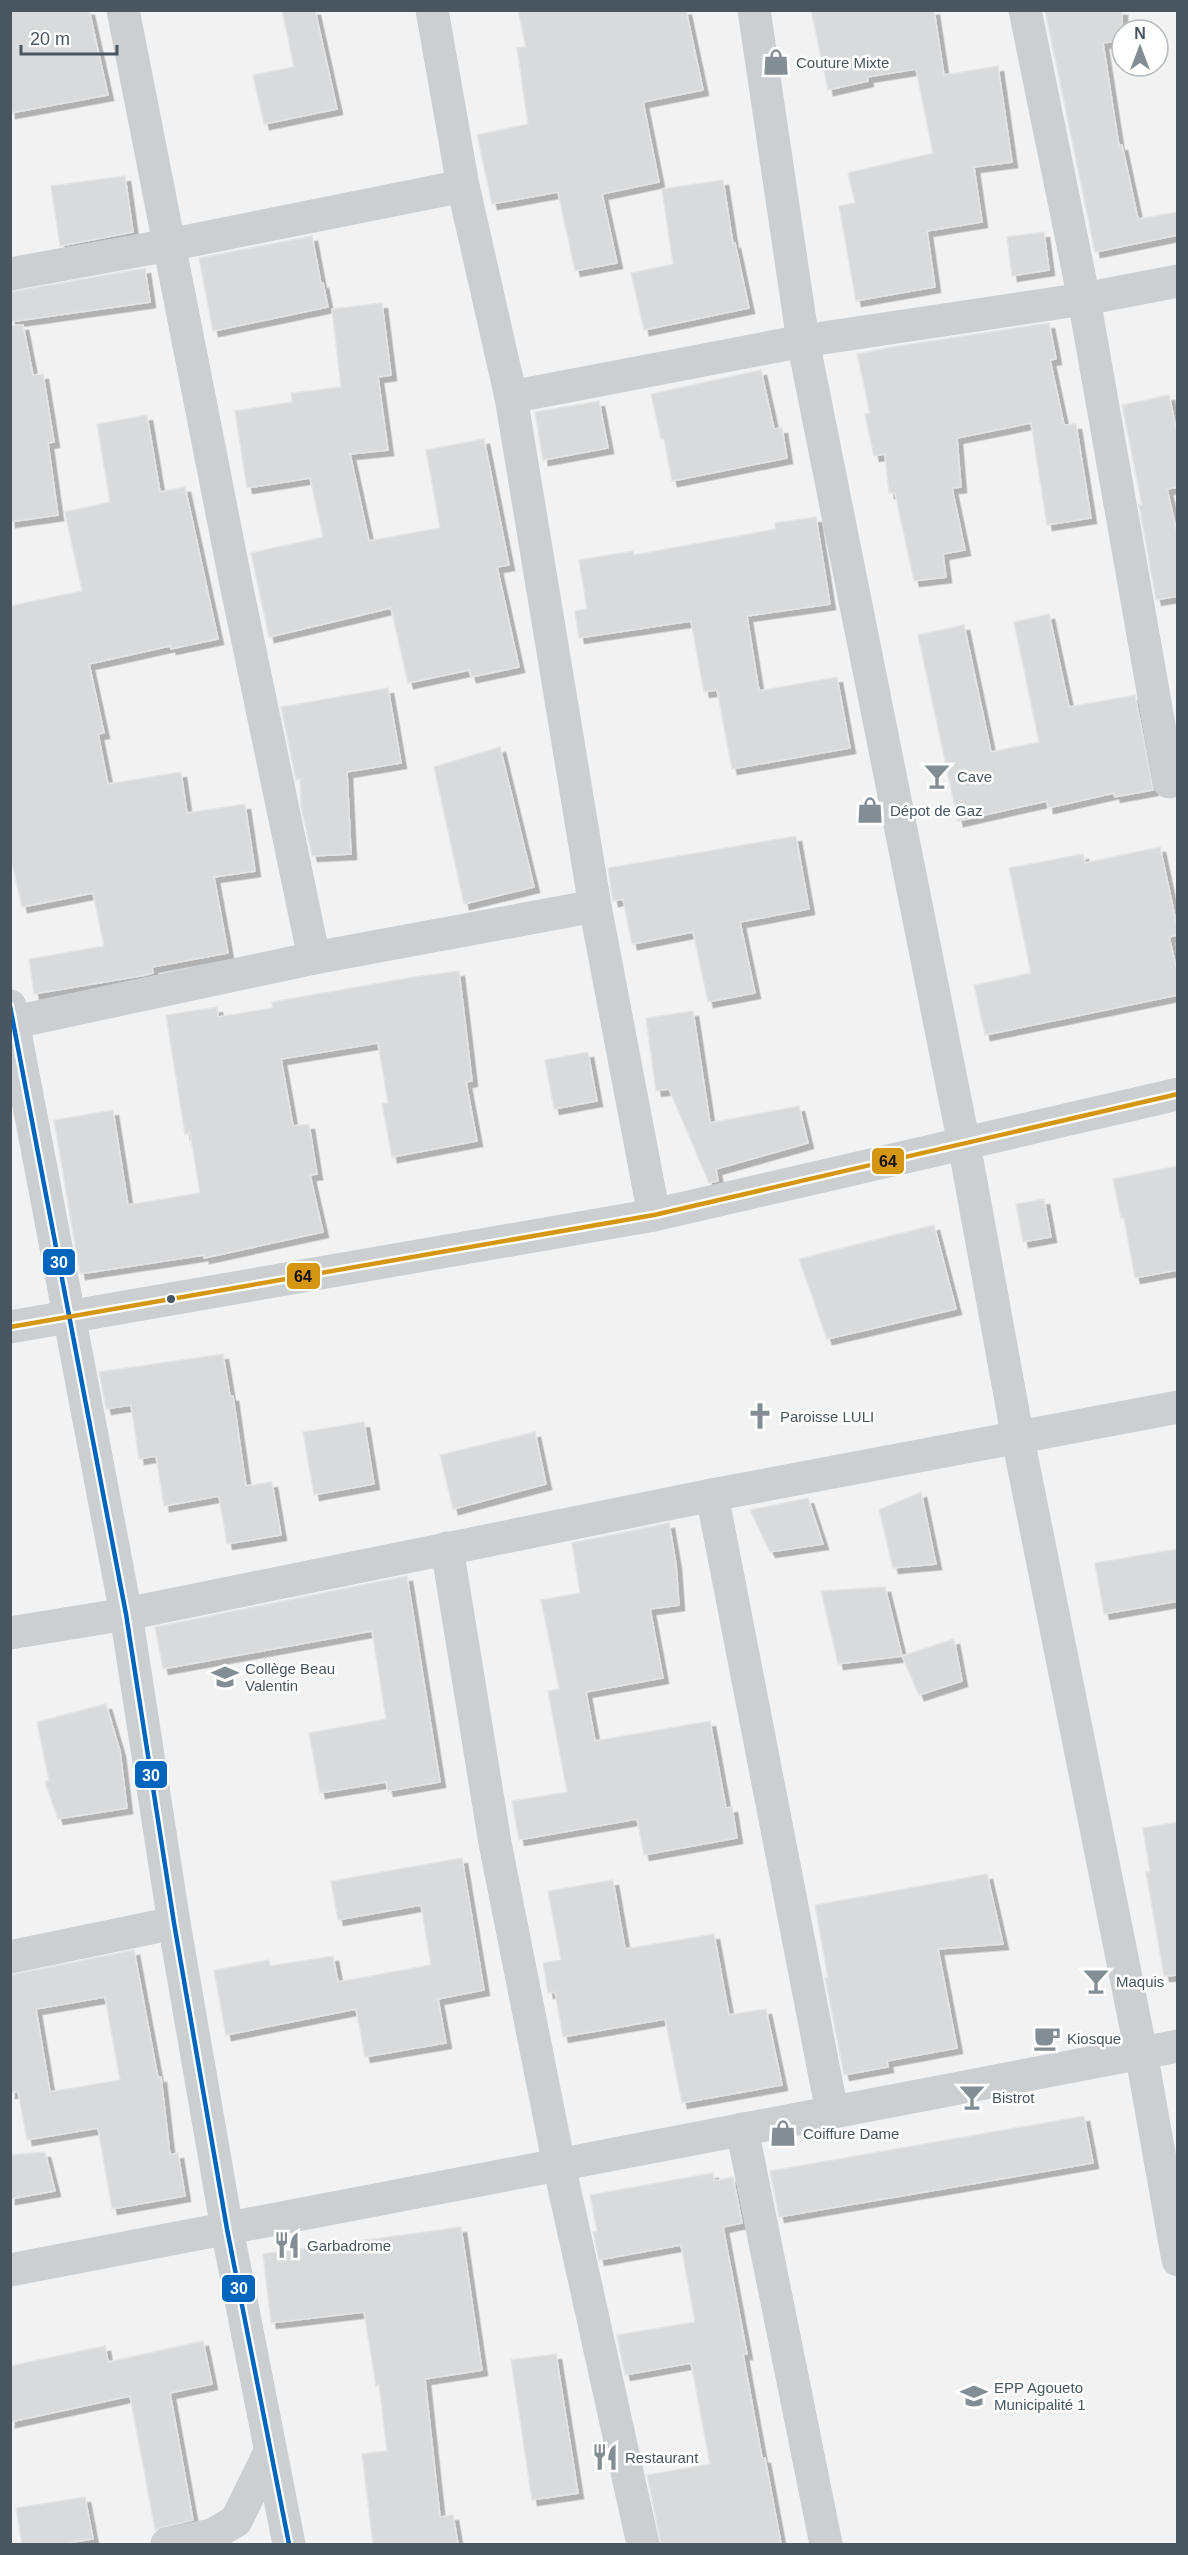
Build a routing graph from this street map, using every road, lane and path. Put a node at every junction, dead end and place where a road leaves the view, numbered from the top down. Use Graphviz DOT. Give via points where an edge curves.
graph roads {
  1 [pos="123,10"];
  2 [pos="432,10"];
  3 [pos="753,10"];
  4 [pos="1025,10"];
  5 [pos="464,186"];
  6 [pos="169,246"];
  7 [pos="10,274"];
  8 [pos="1178,281"];
  9 [pos="1084,299"];
  10 [pos="803,341"];
  11 [pos="511,396"];
  12 [pos="1169,782"];
  13 [pos="595,906"];
  14 [pos="314,958"];
  15 [pos="12,1017"];
  16 [pos="1178,1094"];
  17 [pos="964,1144"];
  18 [pos="654,1215"];
  19 [pos="68,1316"];
  20 [pos="10,1327"];
  21 [pos="1178,1407"];
  22 [pos="1018,1439"];
  23 [pos="712,1495"];
  24 [pos="447,1548"];
  25 [pos="126,1614"];
  26 [pos="10,1633"];
  27 [pos="174,1923"];
  28 [pos="10,1957"];
  29 [pos="1178,2046"];
  30 [pos="1141,2052"];
  31 [pos="832,2112"];
  32 [pos="742,2129"];
  33 [pos="559,2165"];
  34 [pos="227,2229"];
  35 [pos="1178,2260"];
  36 [pos="10,2270"];
  37 [pos="270,2452"];
  38 [pos="167,2544"];
  39 [pos="289,2544"];
  40 [pos="643,2544"];
  41 [pos="826,2544"];
  1 -- 6 [label="street"];
  2 -- 5 [label="street"];
  3 -- 10 [label="street"];
  4 -- 9 [label="street"];
  5 -- 6 [label="street"];
  5 -- 11 [label="street"];
  6 -- 7 [label="street"];
  6 -- 14 [label="street"];
  8 -- 9 [label="street"];
  9 -- 10 [label="street"];
  9 -- 12 [label="street"];
  10 -- 11 [label="street"];
  10 -- 17 [label="street"];
  11 -- 13 [label="street"];
  13 -- 14 [label="street"];
  13 -- 18 [label="street"];
  14 -- 15 [label="street"];
  15 -- 19 [label="street"];
  16 -- 17 [label="street"];
  17 -- 18 [label="street"];
  17 -- 22 [label="street"];
  18 -- 19 [label="street"];
  19 -- 20 [label="street"];
  19 -- 25 [label="street"];
  21 -- 22 [label="street"];
  22 -- 23 [label="street"];
  22 -- 30 [label="street"];
  23 -- 24 [label="street"];
  23 -- 31 [label="street"];
  24 -- 25 [label="street"];
  24 -- 33 [label="street" via="495,1843"];
  25 -- 26 [label="street"];
  25 -- 27 [label="street"];
  27 -- 28 [label="street"];
  27 -- 34 [label="street"];
  29 -- 30 [label="street"];
  30 -- 31 [label="street"];
  30 -- 35 [label="street"];
  31 -- 32 [label="street"];
  32 -- 33 [label="street"];
  32 -- 41 [label="street"];
  33 -- 34 [label="street"];
  33 -- 40 [label="street"];
  34 -- 36 [label="street"];
  34 -- 37 [label="street"];
  37 -- 38 [label="street" via="236,2521 212,2535"];
  37 -- 39 [label="street"];
}
